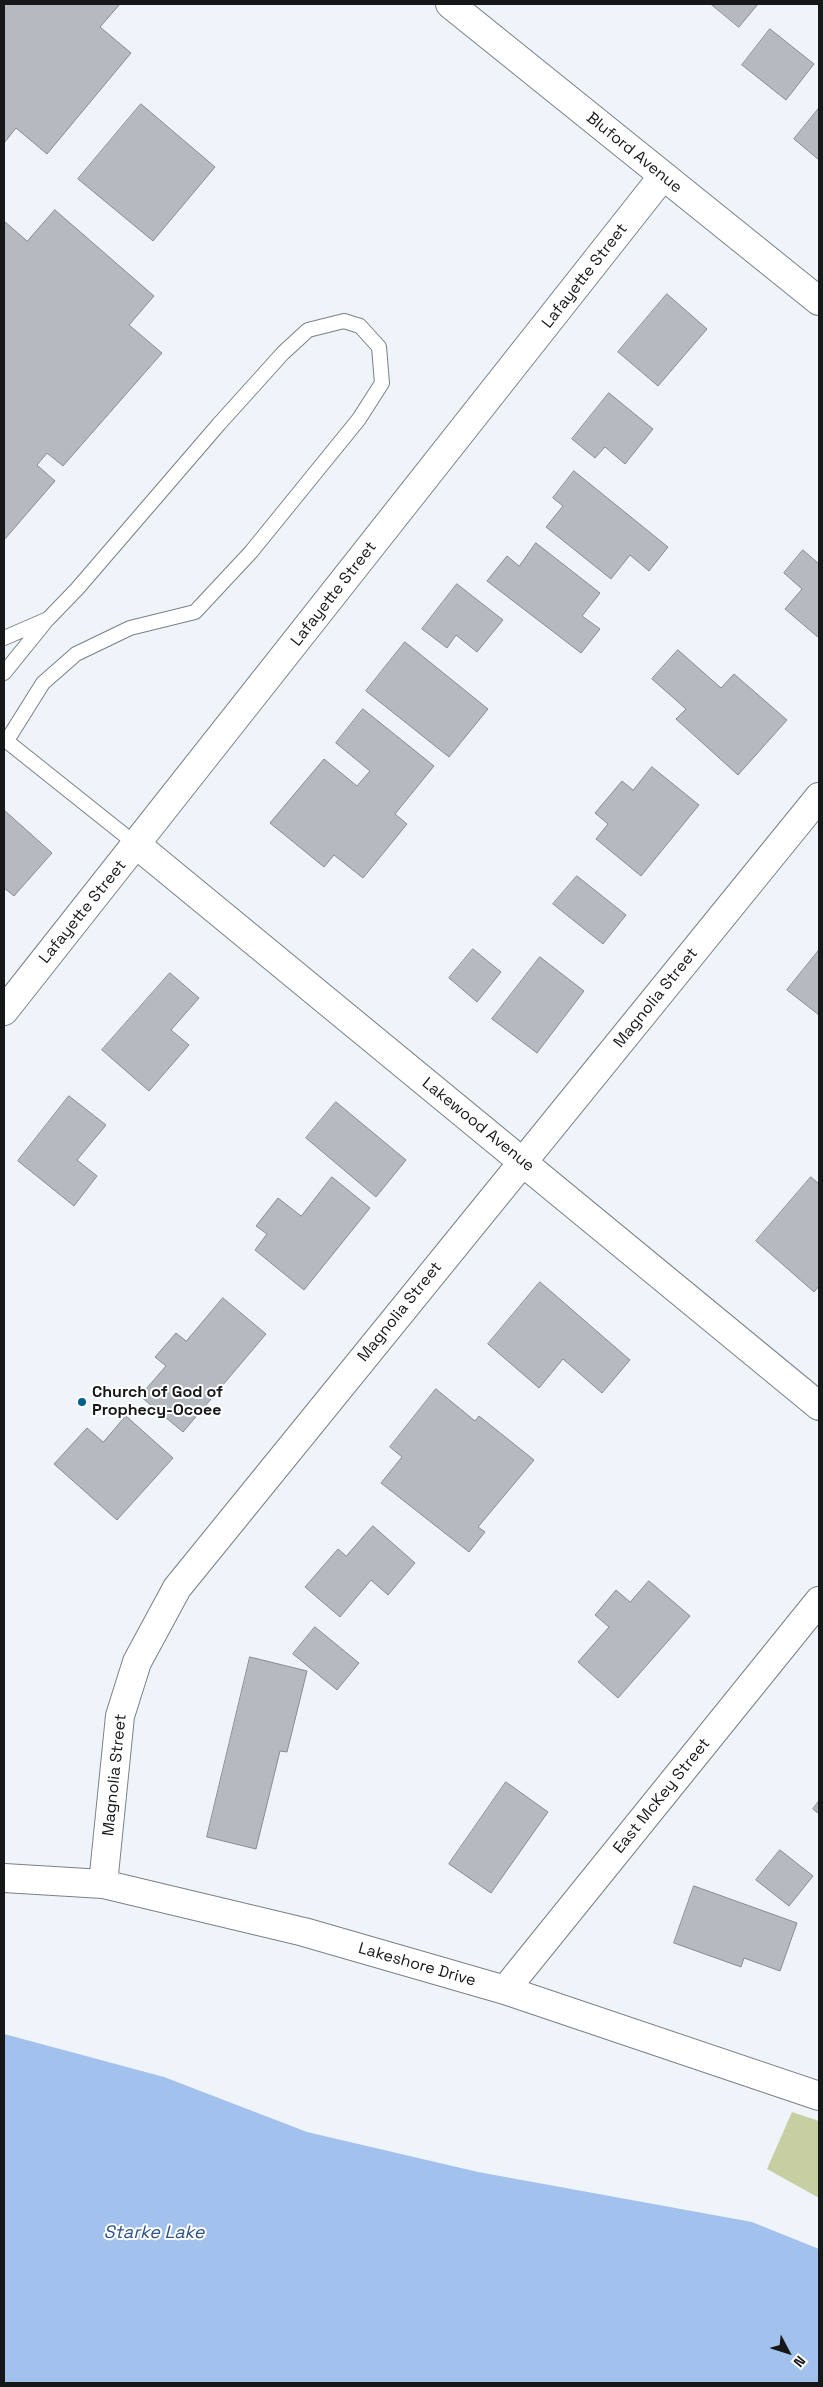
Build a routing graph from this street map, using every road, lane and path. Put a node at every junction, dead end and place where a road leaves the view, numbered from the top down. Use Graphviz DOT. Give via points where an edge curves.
graph roads {
  1 [pos="450,4"];
  2 [pos="663,176"];
  3 [pos="819,301"];
  4 [pos="48,619"];
  5 [pos="4,638"];
  6 [pos="4,673"];
  7 [pos="4,738"];
  8 [pos="819,797"];
  9 [pos="137,844"];
  10 [pos="4,1011"];
  11 [pos="522,1162"];
  12 [pos="819,1406"];
  13 [pos="819,1601"];
  14 [pos="4,1878"];
  15 [pos="103,1884"];
  16 [pos="505,1990"];
  17 [pos="819,2096"];
  1 -- 2 [label="street, Bluford Avenue"];
  2 -- 3 [label="street, Bluford Avenue"];
  2 -- 9 [label="street, Lafayette Street"];
  4 -- 5 [label="lane"];
  4 -- 6 [label="lane"];
  4 -- 7 [label="lane" via="283,353 308,330 344,321 360,326 379,347 382,383 359,418 251,552 195,612 130,628 76,654 43,683"];
  7 -- 9 [label="lane"];
  8 -- 11 [label="street, Magnolia Street"];
  9 -- 10 [label="street, Lafayette Street"];
  9 -- 11 [label="street, Lakewood Avenue"];
  11 -- 12 [label="street, Lakewood Avenue"];
  11 -- 15 [label="street, Magnolia Street" via="177,1588 137,1662 120,1716"];
  13 -- 16 [label="street, East McKey Street"];
  14 -- 15 [label="street, Lakeshore Drive"];
  15 -- 16 [label="street, Lakeshore Drive" via="304,1932"];
  16 -- 17 [label="street, Lakeshore Drive"];
}
